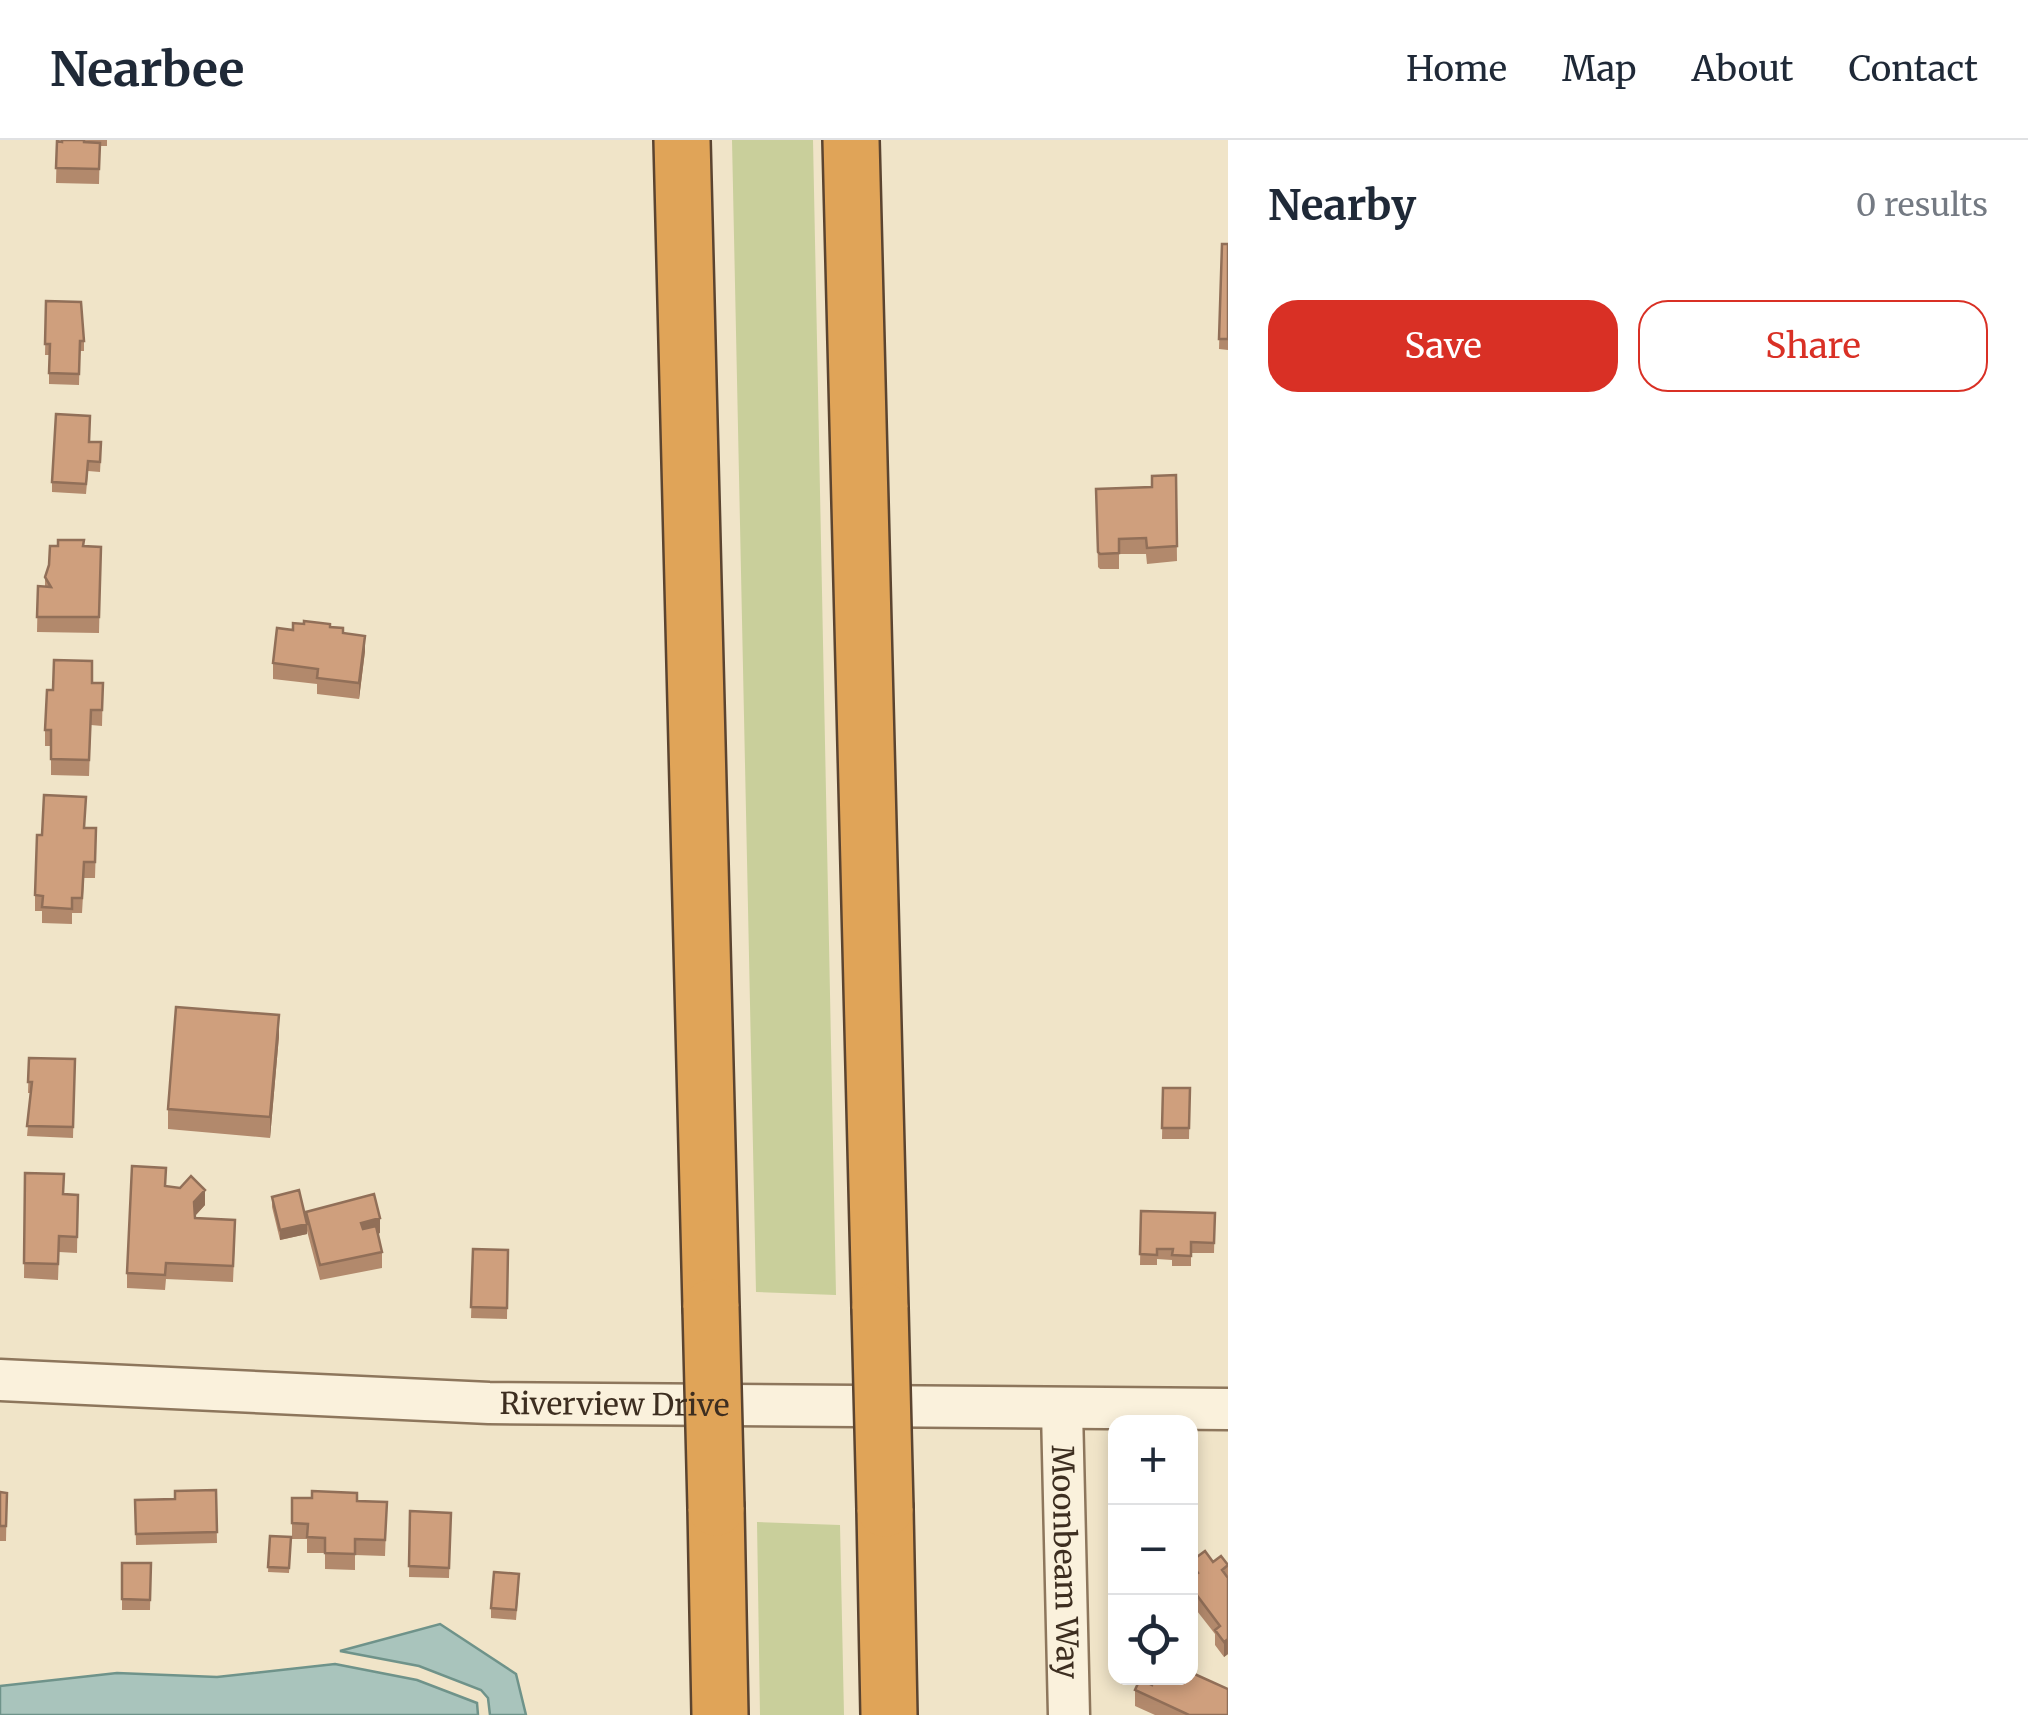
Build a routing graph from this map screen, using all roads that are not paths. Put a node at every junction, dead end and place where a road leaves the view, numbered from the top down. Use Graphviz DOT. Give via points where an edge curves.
graph roads {
  1 [pos="682,140"];
  2 [pos="851,140"];
  3 [pos="0,1380"];
  4 [pos="1228,1409"];
  5 [pos="1062,1410"];
  6 [pos="720,1715"];
  7 [pos="889,1715"];
  8 [pos="1069,1715"];
  1 -- 6 [label="highway, bridge"];
  2 -- 7 [label="highway, bridge"];
  3 -- 5 [label="street, Riverview Drive" via="489,1403"];
  4 -- 5 [label="street, Riverview Drive"];
  5 -- 8 [label="street, Moonbeam Way"];
}
